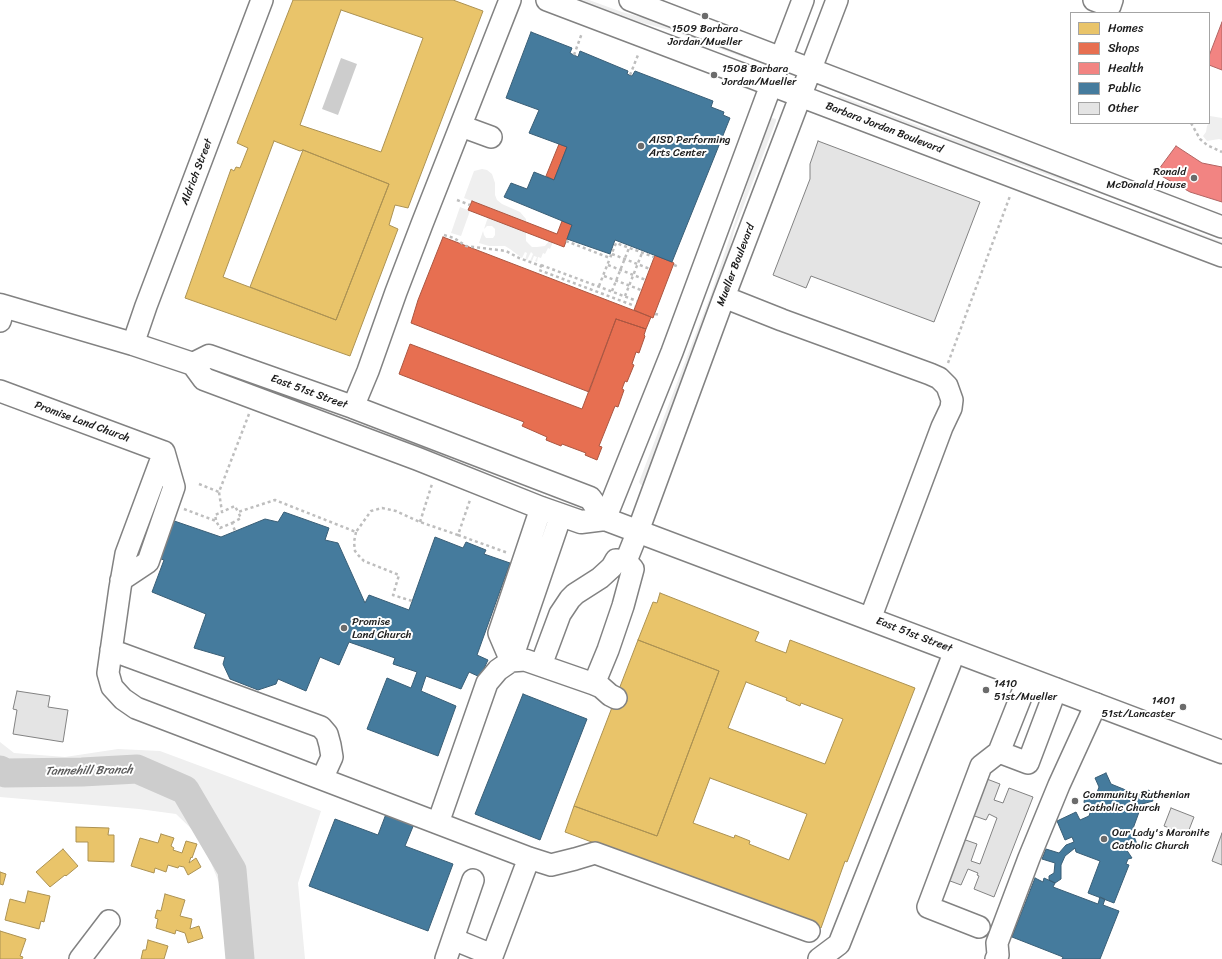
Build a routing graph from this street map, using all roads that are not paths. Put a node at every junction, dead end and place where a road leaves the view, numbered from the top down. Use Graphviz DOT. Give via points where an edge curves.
graph roads {
  1 [pos="262,0"];
  2 [pos="510,0"];
  3 [pos="547,0"];
  4 [pos="630,0"];
  5 [pos="803,0"];
  6 [pos="837,0"];
  7 [pos="1094,0"];
  8 [pos="1112,0"];
  9 [pos="781,58"];
  10 [pos="810,69"];
  11 [pos="770,85"];
  12 [pos="800,96"];
  13 [pos="462,126"];
  14 [pos="491,137"];
  15 [pos="1222,227"];
  16 [pos="1222,256"];
  17 [pos="724,297"];
  18 [pos="1,311"];
  19 [pos="133,344"];
  20 [pos="194,364"];
  21 [pos="0,391"];
  22 [pos="353,407"];
  23 [pos="164,452"];
  24 [pos="541,508"];
  25 [pos="561,515"];
  26 [pos="605,519"];
  27 [pos="638,531"];
  28 [pos="626,560"];
  29 [pos="121,580"];
  30 [pos="870,619"];
  31 [pos="111,650"];
  32 [pos="956,651"];
  33 [pos="510,661"];
  34 [pos="541,665"];
  35 [pos="1028,679"];
  36 [pos="594,684"];
  37 [pos="1056,689"];
  38 [pos="616,698"];
  39 [pos="1096,704"];
  40 [pos="1014,715"];
  41 [pos="1042,726"];
  42 [pos="999,752"];
  43 [pos="1222,752"];
  44 [pos="322,779"];
  45 [pos="438,824"];
  46 [pos="529,858"];
  47 [pos="473,880"];
  48 [pos="109,921"];
  49 [pos="979,927"];
  50 [pos="809,931"];
  51 [pos="452,939"];
  52 [pos="492,957"];
  53 [pos="1001,958"];
  54 [pos="80,959"];
  55 [pos="446,959"];
  56 [pos="819,959"];
  1 -- 19 [label="street, Aldrich Street"];
  2 -- 13 [label="street"];
  3 -- 11 [label="street, Barbara Jordan Boulevard"];
  4 -- 9 [label="street"];
  5 -- 9 [label="street"];
  6 -- 10 [label="street, Mueller Boulevard"];
  7 -- 8 [label="street" via="1110,6"];
  9 -- 10 [label="street"];
  9 -- 11 [label="street"];
  10 -- 12 [label="street, Mueller Boulevard"];
  10 -- 15 [label="street"];
  11 -- 12 [label="street, Barbara Jordan Boulevard"];
  11 -- 26 [label="street" via="672,352"];
  12 -- 16 [label="street, Barbara Jordan Boulevard"];
  12 -- 17 [label="street, Mueller Boulevard"];
  13 -- 14 [label="street"];
  13 -- 22 [label="street" via="406,264"];
  17 -- 27 [label="street, Mueller Boulevard"];
  17 -- 30 [label="street" via="930,374 947,386 952,400 951,408"];
  18 -- 19 [label="main road"];
  19 -- 20 [label="main road"];
  20 -- 22 [label="main road, East 51st Street" via="209,356"];
  20 -- 24 [label="main road, East 51st Street" via="204,380 418,459"];
  21 -- 23 [label="street, Promise Land Church"];
  22 -- 26 [label="main road, East 51st Street" via="590,498"];
  23 -- 29 [label="street" via="126,554"];
  23 -- 29 [label="street" via="174,487 148,562"];
  24 -- 25 [label="main road, East 51st Street"];
  24 -- 33 [label="street" via="499,633"];
  25 -- 26 [label="main road, East 51st Street" via="581,522"];
  25 -- 33 [label="street"];
  26 -- 27 [label="main road, East 51st Street"];
  27 -- 28 [label="street, Mueller Boulevard"];
  27 -- 30 [label="main road, East 51st Street"];
  28 -- 34 [label="street" via="616,560 600,578 570,599 560,614"];
  28 -- 36 [label="street" via="633,569 608,650"];
  29 -- 31 [label="street"];
  30 -- 32 [label="main road, East 51st Street"];
  31 -- 44 [label="street" via="108,673 112,688 136,708"];
  31 -- 44 [label="street" via="321,727 327,734 332,757"];
  32 -- 35 [label="main road, East 51st Street"];
  32 -- 56 [label="street" via="839,944"];
  33 -- 34 [label="street" via="525,660"];
  33 -- 45 [label="street" via="487,682"];
  34 -- 36 [label="street"];
  35 -- 37 [label="main road, East 51st Street"];
  35 -- 40 [label="street"];
  36 -- 38 [label="street"];
  37 -- 39 [label="main road, East 51st Street"];
  37 -- 41 [label="street"];
  39 -- 43 [label="main road, East 51st Street"];
  39 -- 53 [label="street" via="1059,785 997,943"];
  40 -- 41 [label="street"];
  40 -- 42 [label="street"];
  41 -- 42 [label="street" via="1028,762"];
  42 -- 49 [label="street" via="981,766 928,907"];
  44 -- 45 [label="street"];
  45 -- 46 [label="street"];
  46 -- 50 [label="street" via="551,865 595,853"];
  46 -- 52 [label="street"];
  47 -- 51 [label="street"];
  48 -- 54 [label="street"];
  51 -- 52 [label="street"];
  51 -- 55 [label="street"];
}
